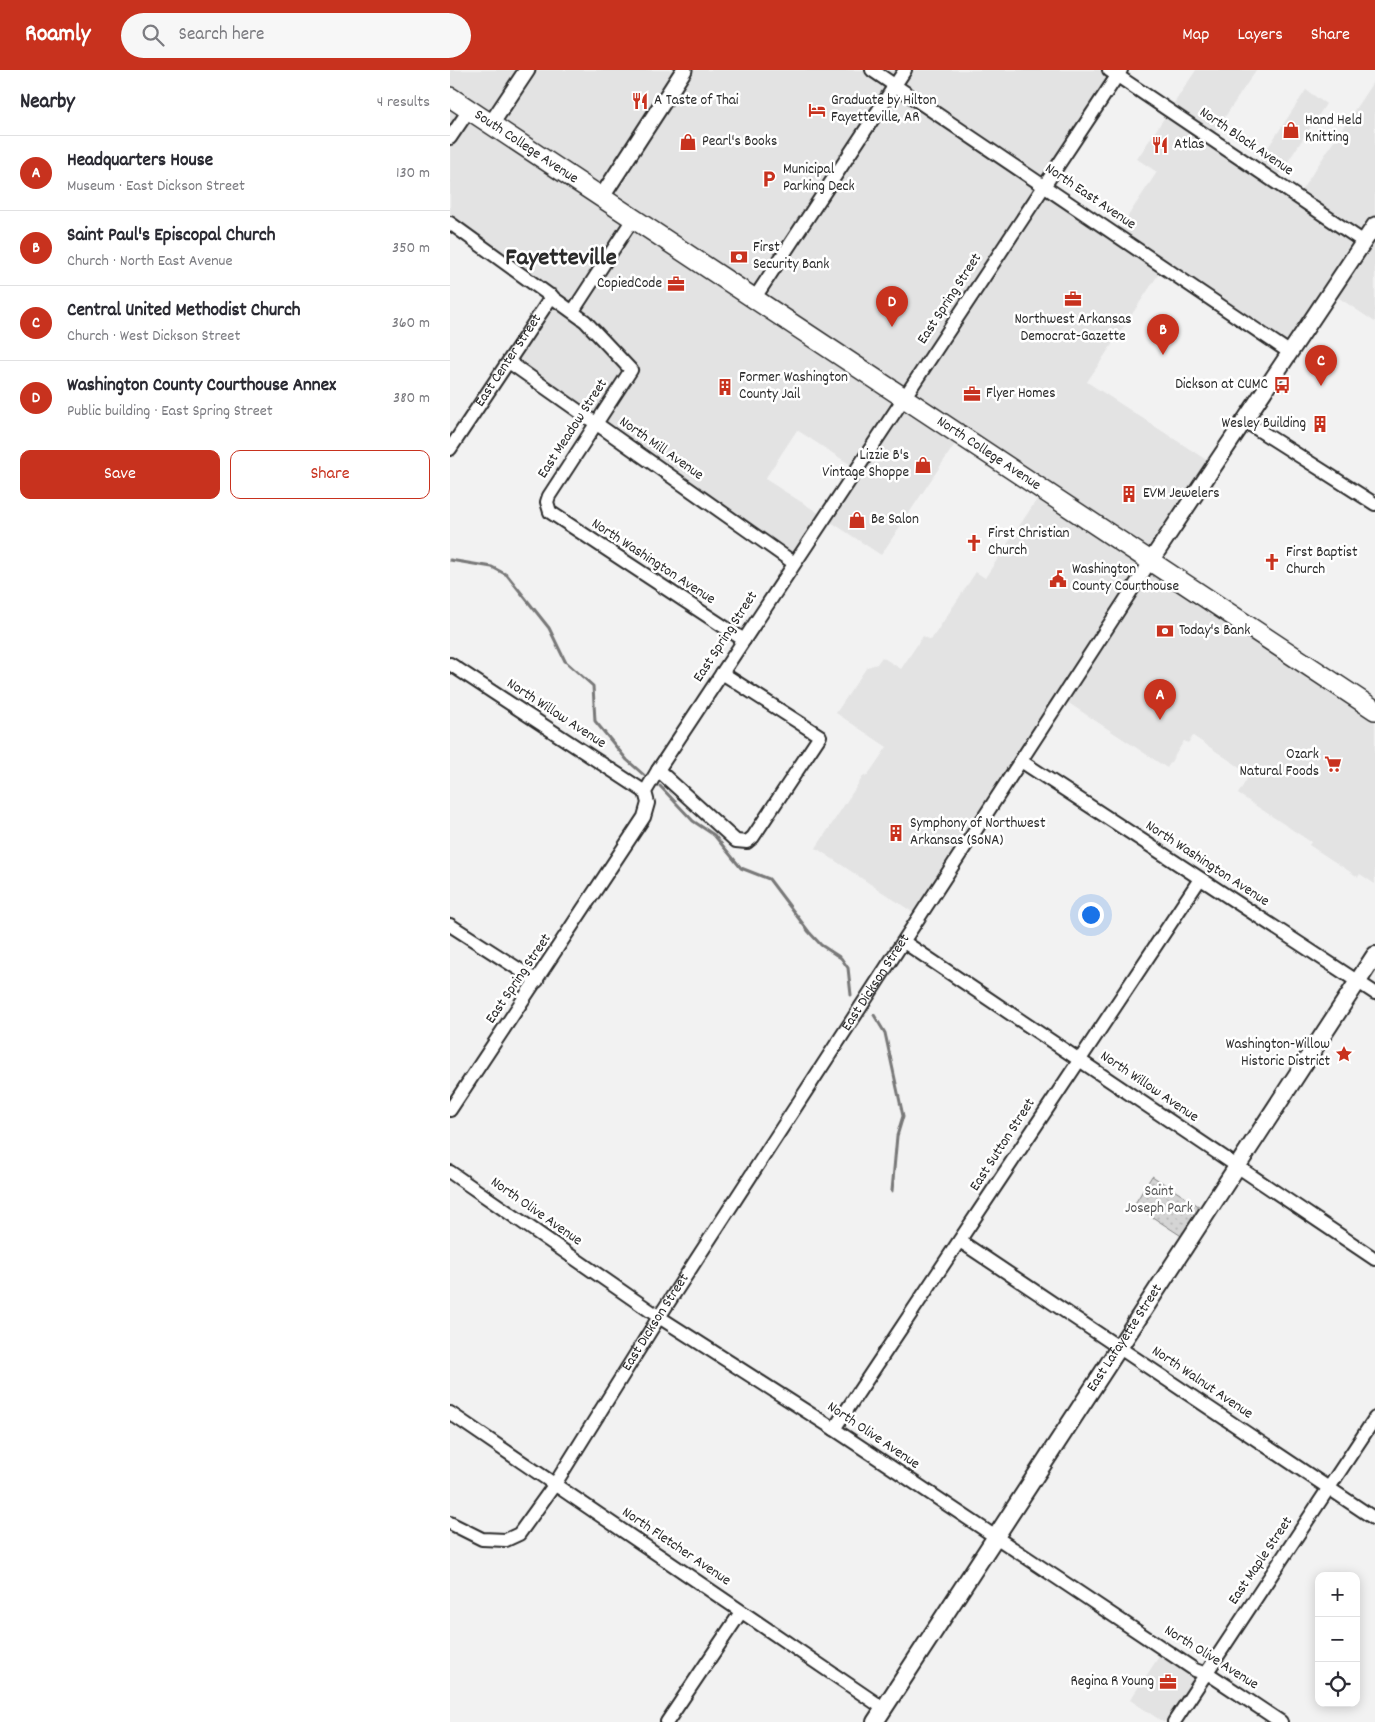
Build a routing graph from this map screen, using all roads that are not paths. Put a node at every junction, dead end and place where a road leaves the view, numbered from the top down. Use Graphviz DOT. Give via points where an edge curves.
graph roads {
  1 [pos="527,70"];
  2 [pos="684,70"];
  3 [pos="872,70"];
  4 [pos="905,70"];
  5 [pos="1116,72"];
  6 [pos="895,85"];
  7 [pos="450,97"];
  8 [pos="469,110"];
  9 [pos="491,124"];
  10 [pos="450,138"];
  11 [pos="1045,185"];
  12 [pos="601,198"];
  13 [pos="633,219"];
  14 [pos="1375,225"];
  15 [pos="451,226"];
  16 [pos="1364,242"];
  17 [pos="552,296"];
  18 [pos="754,299"];
  19 [pos="573,311"];
  20 [pos="1289,352"];
  21 [pos="509,362"];
  22 [pos="905,397"];
  23 [pos="1243,420"];
  24 [pos="597,423"];
  25 [pos="450,449"];
  26 [pos="1375,504"];
  27 [pos="547,508"];
  28 [pos="1150,562"];
  29 [pos="794,563"];
  30 [pos="744,640"];
  31 [pos="450,664"];
  32 [pos="722,673"];
  33 [pos="1375,710"];
  34 [pos="1021,761"];
  35 [pos="658,770"];
  36 [pos="645,792"];
  37 [pos="1200,879"];
  38 [pos="450,925"];
  39 [pos="904,942"];
  40 [pos="1375,955"];
  41 [pos="538,981"];
  42 [pos="1357,982"];
  43 [pos="1375,993"];
  44 [pos="1079,1059"];
  45 [pos="450,1110"];
  46 [pos="1237,1168"];
  47 [pos="450,1172"];
  48 [pos="960,1241"];
  49 [pos="1375,1259"];
  50 [pos="660,1317"];
  51 [pos="1120,1348"];
  52 [pos="450,1413"];
  53 [pos="1375,1418"];
  54 [pos="834,1429"];
  55 [pos="555,1484"];
  56 [pos="1328,1488"];
  57 [pos="1375,1518"];
  58 [pos="450,1523"];
  59 [pos="995,1537"];
  60 [pos="741,1612"];
  61 [pos="1205,1673"];
  62 [pos="877,1718"];
  63 [pos="667,1722"];
  64 [pos="1174,1722"];
  65 [pos="1281,1722"];
  1 -- 9 [label="street"];
  2 -- 12 [label="street"];
  3 -- 6 [label="street, North East Avenue"];
  4 -- 6 [label="street"];
  5 -- 11 [label="street, East Spring Street"];
  5 -- 16 [label="street, North Block Avenue"];
  6 -- 11 [label="street, North East Avenue"];
  6 -- 18 [label="street"];
  7 -- 8 [label="main road, South College Avenue"];
  8 -- 9 [label="main road, South College Avenue"];
  8 -- 10 [label="street"];
  9 -- 12 [label="main road, South College Avenue"];
  11 -- 20 [label="street, North East Avenue"];
  11 -- 22 [label="street, East Spring Street"];
  12 -- 13 [label="main road, North College Avenue"];
  13 -- 18 [label="main road, North College Avenue"];
  13 -- 19 [label="street"];
  14 -- 16 [label="street, East Dickson Street"];
  15 -- 17 [label="street"];
  16 -- 20 [label="street, East Dickson Street"];
  17 -- 19 [label="street"];
  17 -- 21 [label="street, East Center Street"];
  18 -- 22 [label="main road, North College Avenue"];
  19 -- 24 [label="street, East Meadow Street" via="631,370"];
  20 -- 23 [label="street, East Dickson Street"];
  21 -- 24 [label="street, North Mill Avenue"];
  21 -- 25 [label="street, East Center Street"];
  22 -- 28 [label="main road, North College Avenue"];
  22 -- 29 [label="street, East Spring Street"];
  23 -- 26 [label="street"];
  23 -- 28 [label="street, East Dickson Street"];
  24 -- 27 [label="street, East Meadow Street" via="549,496"];
  24 -- 29 [label="street, North Mill Avenue"];
  27 -- 30 [label="street, North Washington Avenue" via="554,516"];
  28 -- 33 [label="main road, North College Avenue"];
  28 -- 34 [label="street, East Dickson Street"];
  29 -- 30 [label="street, East Spring Street"];
  30 -- 32 [label="street, East Spring Street"];
  31 -- 36 [label="street, North Willow Avenue"];
  32 -- 35 [label="street, East Spring Street"];
  32 -- 35 [label="street" via="820,736 753,838 747,842 736,841"];
  34 -- 37 [label="street, North Washington Avenue"];
  34 -- 39 [label="street, East Dickson Street"];
  35 -- 36 [label="street, East Spring Street"];
  36 -- 41 [label="street, East Spring Street" via="648,803 644,817"];
  37 -- 42 [label="street, North Washington Avenue"];
  37 -- 44 [label="street, East Sutton Street"];
  38 -- 41 [label="street"];
  39 -- 44 [label="street, North Willow Avenue"];
  39 -- 50 [label="street, East Dickson Street"];
  40 -- 42 [label="main road, East Lafayette Street"];
  41 -- 45 [label="street, East Spring Street"];
  42 -- 43 [label="street, North Washington Avenue"];
  42 -- 46 [label="main road, East Lafayette Street"];
  44 -- 46 [label="street, North Willow Avenue"];
  44 -- 48 [label="street, East Sutton Street"];
  46 -- 49 [label="street, North Willow Avenue"];
  46 -- 51 [label="main road, East Lafayette Street"];
  47 -- 50 [label="street, North Olive Avenue"];
  48 -- 51 [label="street, North Walnut Avenue"];
  48 -- 54 [label="street, East Sutton Street"];
  50 -- 54 [label="street, North Olive Avenue"];
  50 -- 55 [label="street, East Dickson Street"];
  51 -- 56 [label="street, North Walnut Avenue"];
  51 -- 59 [label="main road, East Lafayette Street"];
  52 -- 55 [label="street, North Fletcher Avenue"];
  53 -- 56 [label="street, East Maple Street"];
  54 -- 59 [label="street, North Olive Avenue"];
  55 -- 58 [label="street, East Dickson Street" via="519,1534 506,1540 482,1538"];
  55 -- 60 [label="street, North Fletcher Avenue"];
  56 -- 57 [label="street, North Walnut Avenue"];
  56 -- 61 [label="street, East Maple Street"];
  59 -- 61 [label="street, North Olive Avenue" via="1195,1670"];
  59 -- 62 [label="main road, East Lafayette Street"];
  60 -- 62 [label="street, North Fletcher Avenue"];
  60 -- 63 [label="street"];
  61 -- 64 [label="street, East Maple Street"];
  61 -- 65 [label="street, North Olive Avenue"];
}
